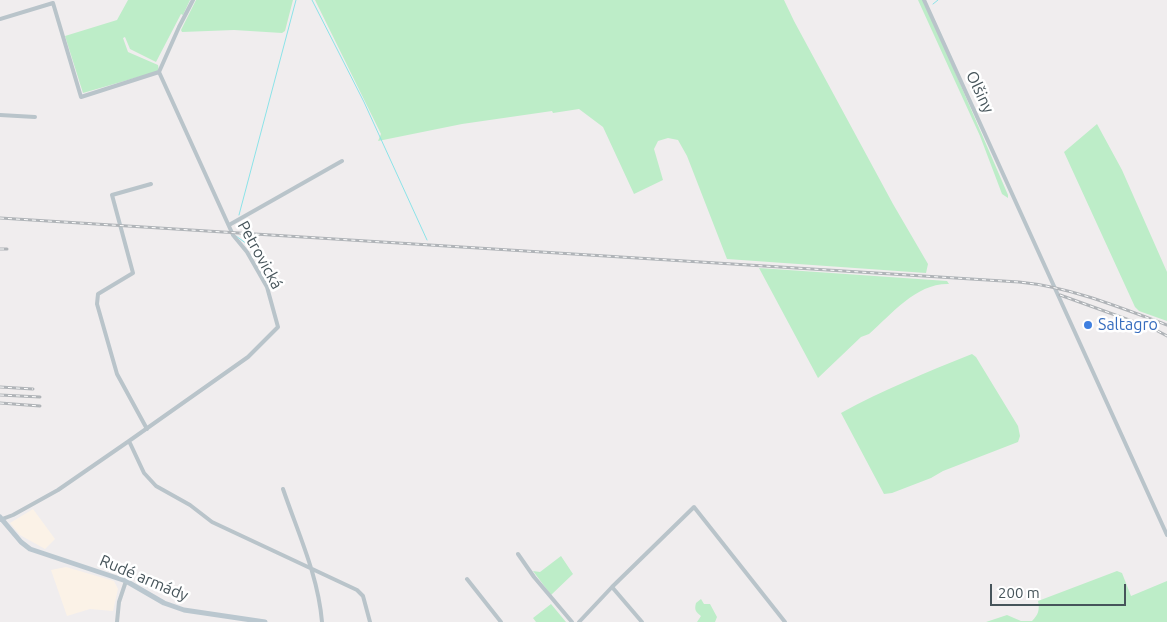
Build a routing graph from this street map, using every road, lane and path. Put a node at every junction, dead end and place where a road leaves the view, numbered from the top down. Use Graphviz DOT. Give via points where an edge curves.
graph roads {
  1 [pos="193,0"];
  2 [pos="924,0"];
  3 [pos="0,19"];
  4 [pos="159,72"];
  5 [pos="0,115"];
  6 [pos="35,117"];
  7 [pos="342,161"];
  8 [pos="151,184"];
  9 [pos="229,225"];
  10 [pos="147,429"];
  11 [pos="129,441"];
  12 [pos="283,490"];
  13 [pos="1,519"];
  14 [pos="1167,535"];
  15 [pos="518,554"];
  16 [pos="312,570"];
  17 [pos="467,579"];
  18 [pos="126,581"];
  19 [pos="612,587"];
  20 [pos="236,620"];
  21 [pos="117,622"];
  22 [pos="265,622"];
  23 [pos="322,622"];
  24 [pos="370,622"];
  25 [pos="501,622"];
  26 [pos="572,622"];
  27 [pos="580,622"];
  28 [pos="642,622"];
  29 [pos="785,622"];
  1 -- 4 [label="street"];
  2 -- 14 [label="street, Olšiny"];
  3 -- 4 [label="street" via="53,3 81,97"];
  4 -- 9 [label="street, Petrovická"];
  5 -- 6 [label="street"];
  7 -- 9 [label="street"];
  8 -- 10 [label="street" via="112,195 133,273 98,294 118,374"];
  9 -- 10 [label="street, Petrovická" via="267,287 278,327 248,357"];
  10 -- 11 [label="street, Petrovická"];
  11 -- 13 [label="street, Petrovická" via="58,490"];
  11 -- 16 [label="street" via="144,473 156,486 212,522"];
  12 -- 16 [label="street"];
  13 -- 18 [label="main road, Rudé armády" via="30,549"];
  15 -- 26 [label="street"];
  16 -- 23 [label="street"];
  16 -- 24 [label="street" via="357,590 363,596"];
  17 -- 25 [label="street"];
  18 -- 20 [label="main road, Rudé armády" via="174,607"];
  18 -- 21 [label="street"];
  19 -- 27 [label="street"];
  19 -- 28 [label="street"];
  19 -- 29 [label="street" via="694,507"];
  20 -- 22 [label="main road, Rudé armády"];
}
